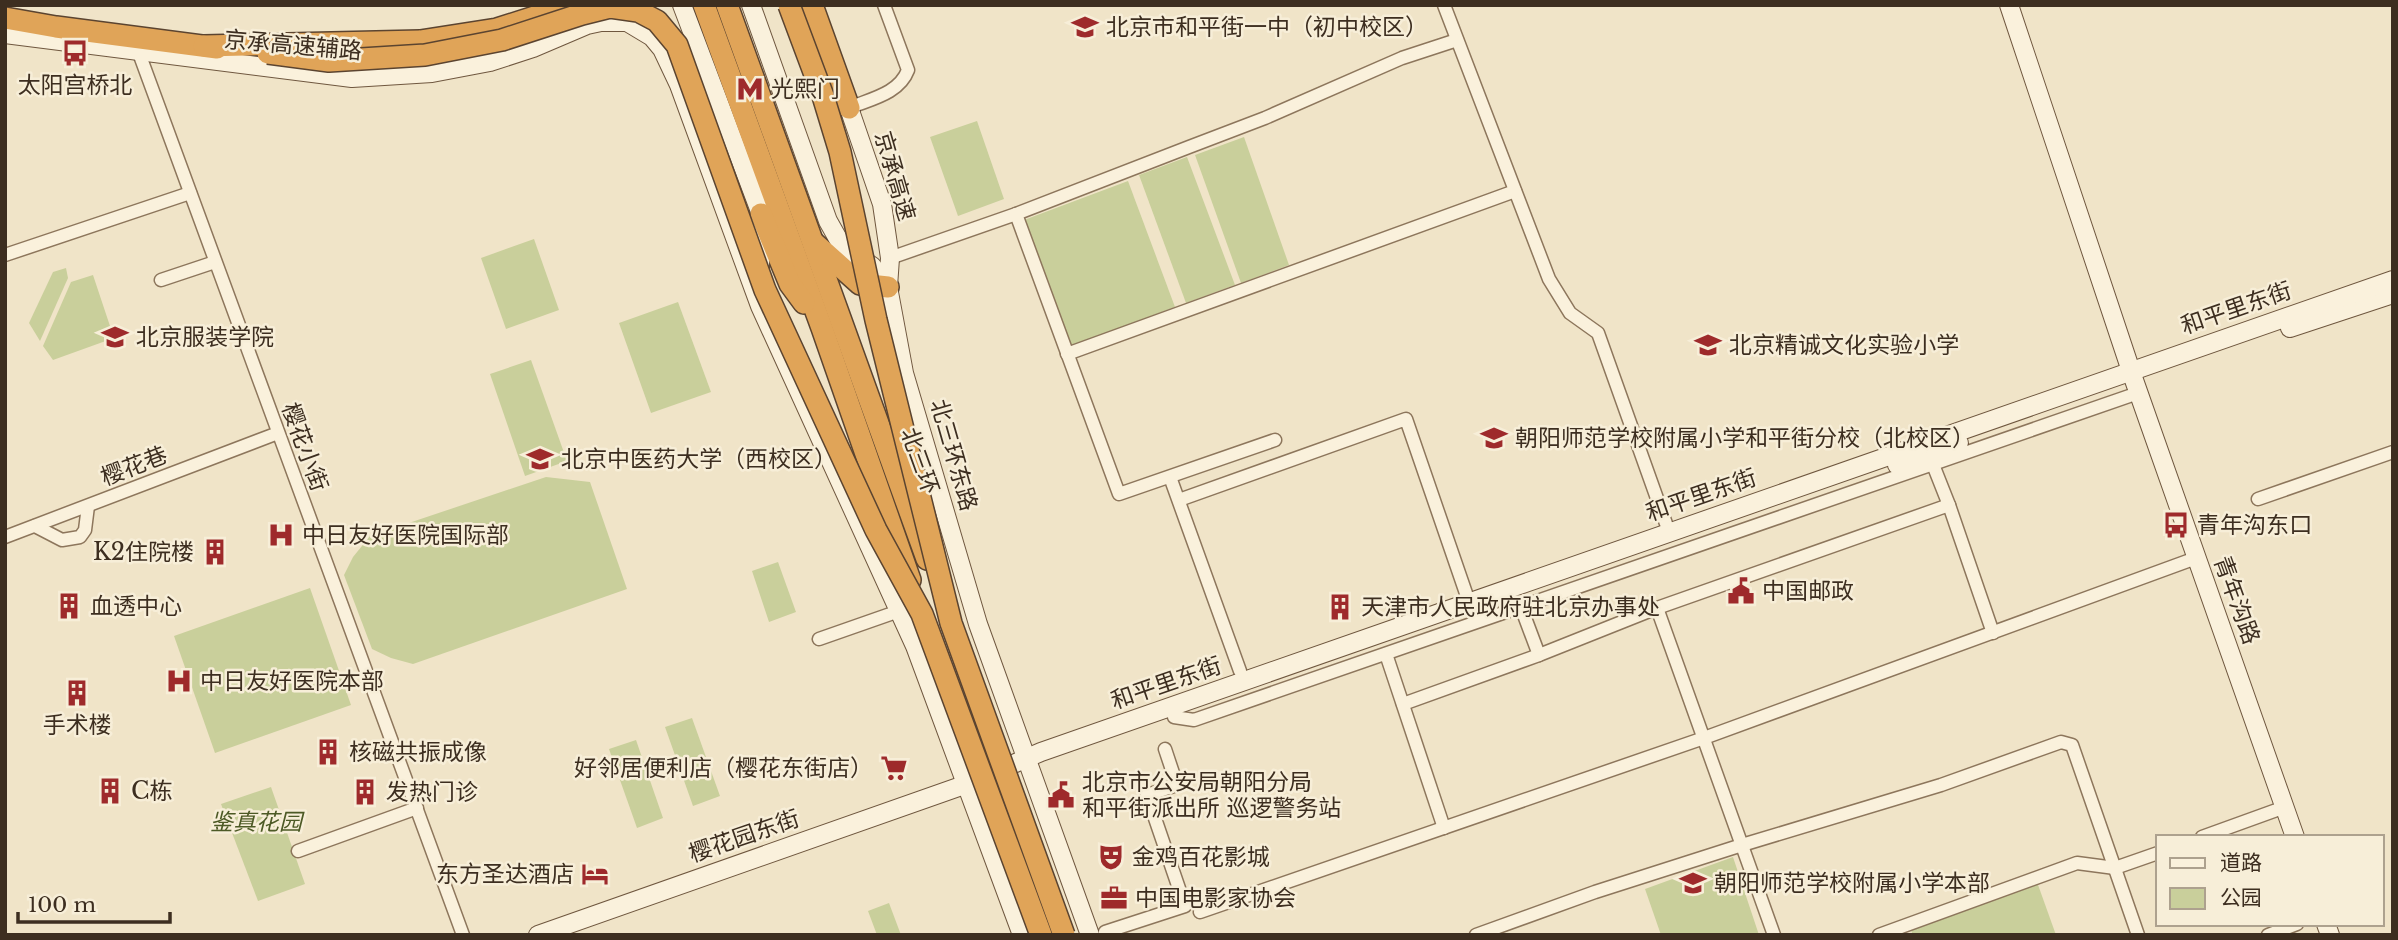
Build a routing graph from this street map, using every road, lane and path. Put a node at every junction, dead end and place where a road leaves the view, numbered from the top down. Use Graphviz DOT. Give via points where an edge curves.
graph roads {
  1 [pos="572,5"];
  2 [pos="682,5"];
  3 [pos="704,5"];
  4 [pos="727,5"];
  5 [pos="751,5"];
  6 [pos="789,5"];
  7 [pos="812,5"];
  8 [pos="884,5"];
  9 [pos="1444,5"];
  10 [pos="2009,5"];
  11 [pos="5,18"];
  12 [pos="56,27"];
  13 [pos="5,34"];
  14 [pos="1457,40"];
  15 [pos="204,46"];
  16 [pos="132,52"];
  17 [pos="849,108"];
  18 [pos="1515,191"];
  19 [pos="190,193"];
  20 [pos="761,214"];
  21 [pos="1016,214"];
  22 [pos="812,241"];
  23 [pos="5,255"];
  24 [pos="890,258"];
  25 [pos="215,262"];
  26 [pos="872,266"];
  27 [pos="161,280"];
  28 [pos="2393,280"];
  29 [pos="888,287"];
  30 [pos="2393,294"];
  31 [pos="760,306"];
  32 [pos="822,328"];
  33 [pos="1067,354"];
  34 [pos="2134,381"];
  35 [pos="278,433"];
  36 [pos="1275,440"];
  37 [pos="2393,452"];
  38 [pos="1931,459"];
  39 [pos="1170,477"];
  40 [pos="2258,499"];
  41 [pos="1178,500"];
  42 [pos="1949,505"];
  43 [pos="88,506"];
  44 [pos="35,526"];
  45 [pos="1669,532"];
  46 [pos="5,537"];
  47 [pos="2196,558"];
  48 [pos="1469,602"];
  49 [pos="1521,607"];
  50 [pos="1657,608"];
  51 [pos="899,611"];
  52 [pos="922,614"];
  53 [pos="951,623"];
  54 [pos="978,624"];
  55 [pos="1993,633"];
  56 [pos="819,639"];
  57 [pos="915,646"];
  58 [pos="1386,654"];
  59 [pos="1539,655"];
  60 [pos="1240,671"];
  61 [pos="1403,704"];
  62 [pos="1174,717"];
  63 [pos="1016,731"];
  64 [pos="1704,738"];
  65 [pos="1165,749"];
  66 [pos="956,754"];
  67 [pos="1027,763"];
  68 [pos="967,784"];
  69 [pos="2285,807"];
  70 [pos="417,808"];
  71 [pos="1444,828"];
  72 [pos="2208,835"];
  73 [pos="2294,835"];
  74 [pos="1742,845"];
  75 [pos="298,851"];
  76 [pos="2156,854"];
  77 [pos="2115,868"];
  78 [pos="1200,912"];
  79 [pos="2292,926"];
  80 [pos="1097,933"];
  81 [pos="463,935"];
  82 [pos="538,935"];
  83 [pos="1022,935"];
  84 [pos="1041,935"];
  85 [pos="1064,935"];
  86 [pos="1476,935"];
  87 [pos="1774,935"];
  88 [pos="1879,935"];
  89 [pos="2138,935"];
  90 [pos="2268,935"];
  1 -- 15 [label="highway" via="497,29 420,41"];
  2 -- 20 [label="street"];
  3 -- 32 [label="highway"];
  4 -- 22 [label="highway, 北三环"];
  5 -- 26 [label="street, 北三环东路" via="828,221 842,246"];
  6 -- 53 [label="highway, bridge" via="840,152"];
  7 -- 17 [label="highway"];
  8 -- 17 [label="street" via="908,70 894,89"];
  9 -- 14 [label="street"];
  10 -- 34 [label="street, 青年沟路"];
  11 -- 12 [label="highway"];
  12 -- 15 [label="highway"];
  12 -- 16 [label="highway"];
  13 -- 16 [label="street, 京承高速辅路"];
  14 -- 18 [label="street"];
  14 -- 21 [label="street"];
  15 -- 52 [label="highway, bridge" via="329,61 425,55 502,40 610,7 638,11 657,21 677,45 765,290 876,530"];
  16 -- 19 [label="street, 樱花小街"];
  16 -- 31 [label="street, 京承高速辅路" via="352,78 432,74 514,54 587,25 627,22 652,37 669,62"];
  17 -- 24 [label="street, 京承高速" via="882,204"];
  18 -- 33 [label="street"];
  18 -- 45 [label="street" via="1549,279 1570,313 1598,333"];
  19 -- 23 [label="street"];
  19 -- 25 [label="street, 樱花小街"];
  20 -- 31 [label="street"];
  20 -- 32 [label="highway" via="790,284"];
  21 -- 24 [label="street"];
  21 -- 33 [label="street"];
  22 -- 29 [label="highway" via="860,285"];
  22 -- 53 [label="highway, 北三环"];
  24 -- 26 [label="street"];
  24 -- 29 [label="street, 京承高速"];
  25 -- 27 [label="street"];
  25 -- 35 [label="street, 樱花小街"];
  26 -- 29 [label="street, 北三环东路"];
  28 -- 34 [label="street, 和平里东街"];
  29 -- 54 [label="street, 北三环东路" via="904,373"];
  30 -- 34 [label="street, 和平里东街"];
  31 -- 51 [label="street"];
  32 -- 52 [label="highway"];
  33 -- 39 [label="street" via="1119,494"];
  34 -- 38 [label="street, 和平里东街"];
  34 -- 45 [label="street, 和平里东街"];
  34 -- 47 [label="street, 青年沟路"];
  35 -- 43 [label="street, 樱花巷"];
  35 -- 70 [label="street, 樱花小街"];
  36 -- 39 [label="street"];
  37 -- 40 [label="street"];
  38 -- 42 [label="street"];
  38 -- 49 [label="street"];
  38 -- 62 [label="street, 和平里东街"];
  39 -- 41 [label="street"];
  41 -- 48 [label="street" via="1406,419"];
  41 -- 60 [label="street"];
  42 -- 50 [label="street"];
  42 -- 55 [label="street"];
  43 -- 44 [label="street, 樱花巷"];
  43 -- 44 [label="street" via="80,537 62,540"];
  44 -- 46 [label="street, 樱花巷"];
  45 -- 48 [label="street, 和平里东街"];
  47 -- 55 [label="street"];
  47 -- 69 [label="street, 青年沟路"];
  48 -- 67 [label="street, 和平里东街"];
  49 -- 58 [label="street"];
  49 -- 59 [label="street"];
  50 -- 59 [label="street"];
  50 -- 64 [label="street"];
  51 -- 56 [label="street"];
  51 -- 57 [label="street"];
  52 -- 84 [label="highway, bridge"];
  53 -- 85 [label="highway, 北三环, bridge"];
  54 -- 57 [label="street"];
  54 -- 63 [label="street, 北三环东路"];
  55 -- 64 [label="street"];
  57 -- 66 [label="street"];
  58 -- 61 [label="street"];
  58 -- 62 [label="street" via="1194,720"];
  59 -- 61 [label="street"];
  61 -- 71 [label="street"];
  62 -- 67 [label="street, 和平里东街"];
  63 -- 66 [label="street"];
  63 -- 67 [label="street, 北三环东路"];
  64 -- 71 [label="street"];
  64 -- 74 [label="street"];
  65 -- 80 [label="street" via="1177,785 1147,795 1185,906"];
  66 -- 68 [label="street"];
  67 -- 68 [label="street, 樱花园东街"];
  67 -- 80 [label="street, 北三环东路"];
  68 -- 82 [label="street, 樱花园东街"];
  68 -- 83 [label="street"];
  69 -- 72 [label="street"];
  69 -- 73 [label="street, 青年沟路"];
  70 -- 75 [label="street"];
  70 -- 81 [label="street, 樱花小街"];
  71 -- 78 [label="street"];
  74 -- 77 [label="street" via="1941,785 2061,742 2072,745"];
  74 -- 86 [label="street"];
  74 -- 87 [label="street"];
  76 -- 77 [label="street"];
  77 -- 88 [label="street" via="2077,863"];
  77 -- 89 [label="street"];
  79 -- 90 [label="street"];
}
